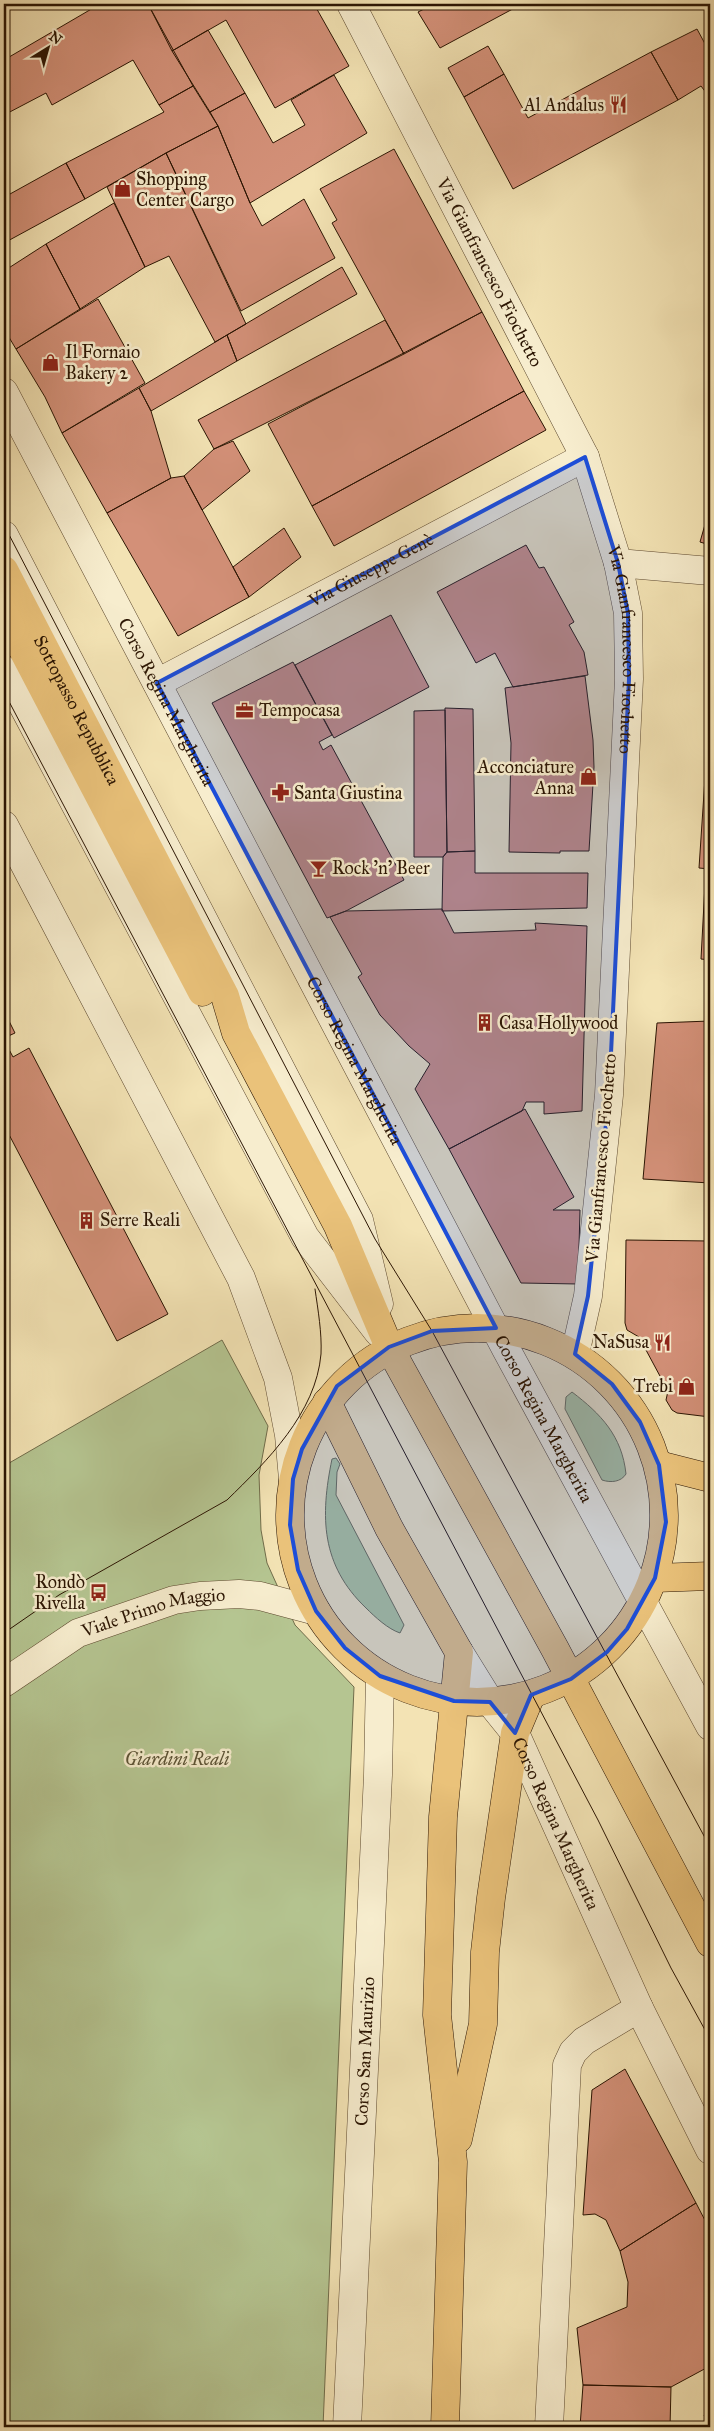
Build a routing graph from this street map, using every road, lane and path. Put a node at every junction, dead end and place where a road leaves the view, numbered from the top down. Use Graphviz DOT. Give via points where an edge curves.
graph roads {
  1 [pos="351,4"];
  2 [pos="4,392"];
  3 [pos="585,457"];
  4 [pos="4,535"];
  5 [pos="618,563"];
  6 [pos="4,570"];
  7 [pos="710,571"];
  8 [pos="4,614"];
  9 [pos="4,670"];
  10 [pos="156,682"];
  11 [pos="4,826"];
  12 [pos="141,853"];
  13 [pos="496,1328"];
  14 [pos="390,1347"];
  15 [pos="575,1354"];
  16 [pos="327,1402"];
  17 [pos="659,1465"];
  18 [pos="710,1478"];
  19 [pos="293,1479"];
  20 [pos="710,1576"];
  21 [pos="655,1578"];
  22 [pos="644,1603"];
  23 [pos="316,1611"];
  24 [pos="458,1652"];
  25 [pos="380,1676"];
  26 [pos="571,1679"];
  27 [pos="4,1683"];
  28 [pos="531,1695"];
  29 [pos="454,1701"];
  30 [pos="490,1702"];
  31 [pos="710,1726"];
  32 [pos="515,1733"];
  33 [pos="710,1942"];
  34 [pos="639,2008"];
  35 [pos="710,2150"];
  36 [pos="453,2162"];
  37 [pos="348,2427"];
  38 [pos="445,2427"];
  39 [pos="550,2427"];
  1 -- 3 [label="street, Via Gianfrancesco Fiochetto"];
  2 -- 10 [label="street, Corso Regina Margherita"];
  3 -- 5 [label="street, Via Gianfrancesco Fiochetto"];
  3 -- 10 [label="street, Via Giuseppe Genè"];
  4 -- 14 [label="street" via="359,1220"];
  5 -- 7 [label="street"];
  5 -- 15 [label="street, Via Gianfrancesco Fiochetto" via="628,613 629,679 609,1095 588,1296"];
  6 -- 12 [label="main road, Sottopasso Repubblica"];
  8 -- 12 [label="main road, Sottopasso Repubblica"];
  9 -- 14 [label="street" via="305,1237"];
  10 -- 13 [label="street, Corso Regina Margherita"];
  11 -- 19 [label="street" via="242,1278 278,1378"];
  12 -- 14 [label="main road" via="225,996 236,1033 338,1226"];
  13 -- 14 [label="main road" via="432,1332"];
  13 -- 15 [label="main road" via="537,1337"];
  13 -- 22 [label="street, Corso Regina Margherita"];
  14 -- 16 [label="main road" via="355,1370 337,1386"];
  14 -- 26 [label="main road"];
  15 -- 17 [label="main road" via="612,1384 629,1406 640,1422"];
  16 -- 19 [label="main road" via="302,1449"];
  16 -- 24 [label="main road, Corso Regina Margherita" via="389,1528"];
  17 -- 18 [label="main road"];
  17 -- 21 [label="main road" via="666,1522"];
  19 -- 23 [label="main road" via="290,1524 298,1570"];
  20 -- 21 [label="main road"];
  21 -- 22 [label="main road"];
  22 -- 26 [label="main road" via="607,1652"];
  22 -- 31 [label="street, Corso Regina Margherita"];
  23 -- 25 [label="main road" via="345,1648"];
  23 -- 27 [label="street, Viale Primo Maggio" via="246,1594 174,1600 78,1633"];
  24 -- 29 [label="main road"];
  24 -- 30 [label="street, Corso Regina Margherita"];
  25 -- 29 [label="main road"];
  25 -- 37 [label="street, Corso San Maurizio"];
  26 -- 28 [label="main road"];
  26 -- 33 [label="main road"];
  28 -- 30 [label="main road"];
  28 -- 32 [label="main road"];
  29 -- 30 [label="main road"];
  29 -- 36 [label="main road" via="443,1817 437,2015"];
  30 -- 32 [label="street, Corso Regina Margherita"];
  32 -- 34 [label="street, Corso Regina Margherita"];
  32 -- 36 [label="main road" via="488,1925 482,2024"];
  34 -- 35 [label="street, Corso Regina Margherita"];
  34 -- 39 [label="street" via="584,2041 573,2052 567,2065"];
  36 -- 38 [label="main road"];
}
